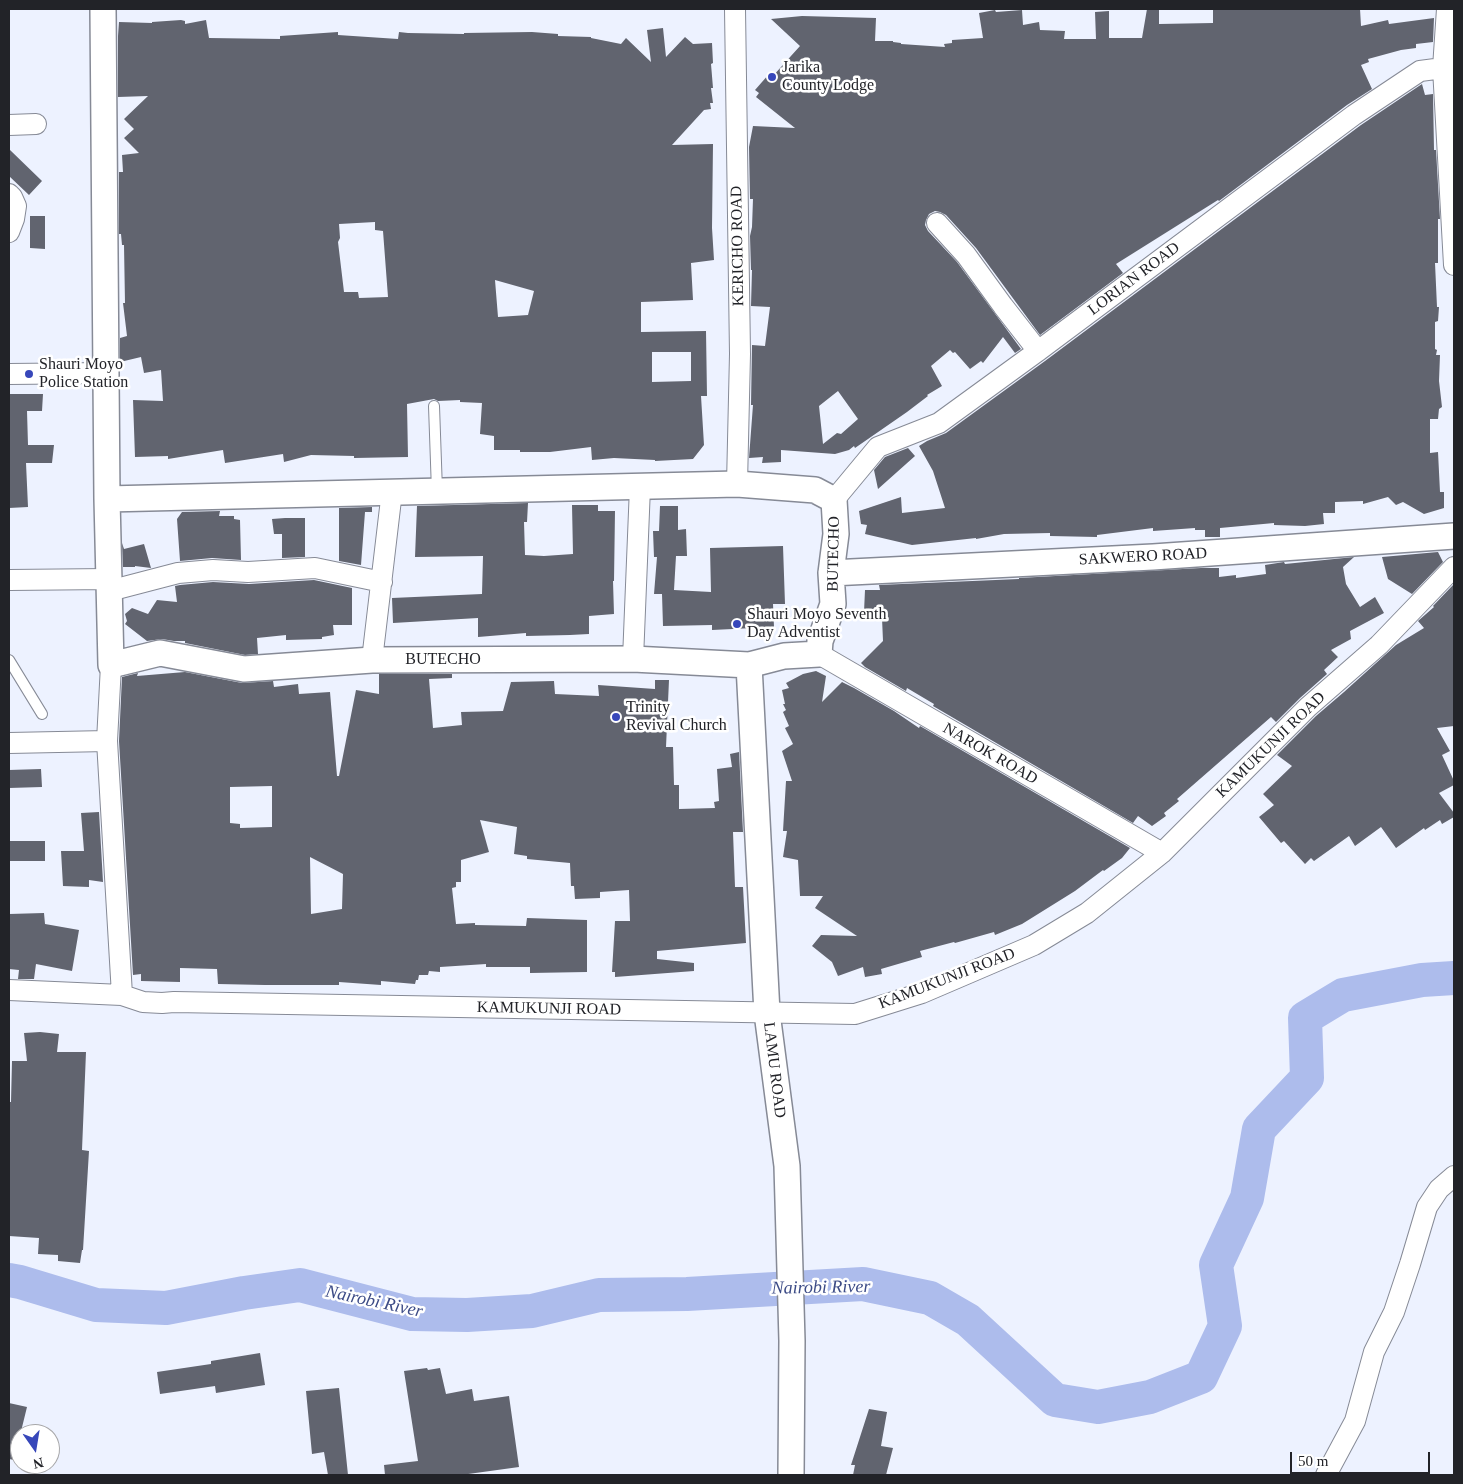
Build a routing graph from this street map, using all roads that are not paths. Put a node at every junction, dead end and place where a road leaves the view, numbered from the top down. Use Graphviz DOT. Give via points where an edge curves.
graph roads {
  1 [pos="103,9"];
  2 [pos="735,9"];
  3 [pos="1447,9"];
  4 [pos="1443,68"];
  5 [pos="36,124"];
  6 [pos="9,125"];
  7 [pos="9,194"];
  8 [pos="937,224"];
  9 [pos="9,232"];
  10 [pos="1454,265"];
  11 [pos="1038,351"];
  12 [pos="106,373"];
  13 [pos="9,374"];
  14 [pos="434,406"];
  15 [pos="736,484"];
  16 [pos="640,487"];
  17 [pos="437,490"];
  18 [pos="392,491"];
  19 [pos="107,498"];
  20 [pos="834,500"];
  21 [pos="1454,536"];
  22 [pos="1454,568"];
  23 [pos="831,573"];
  24 [pos="9,580"];
  25 [pos="382,582"];
  26 [pos="109,585"];
  27 [pos="819,654"];
  28 [pos="633,659"];
  29 [pos="9,660"];
  30 [pos="372,660"];
  31 [pos="111,665"];
  32 [pos="749,665"];
  33 [pos="42,714"];
  34 [pos="106,741"];
  35 [pos="9,743"];
  36 [pos="1162,853"];
  37 [pos="9,990"];
  38 [pos="122,995"];
  39 [pos="766,1013"];
  40 [pos="1454,1176"];
  41 [pos="791,1475"];
  42 [pos="1326,1475"];
  1 -- 12 [label="street"];
  2 -- 15 [label="street, KERICHO ROAD" via="740,354"];
  3 -- 4 [label="street"];
  4 -- 10 [label="street"];
  4 -- 11 [label="street, LORIAN ROAD" via="1420,71 1354,115"];
  5 -- 6 [label="street"];
  7 -- 9 [label="street" via="16,206"];
  8 -- 11 [label="street" via="966,255"];
  11 -- 20 [label="street, LORIAN ROAD" via="939,423 878,447"];
  12 -- 13 [label="street"];
  12 -- 19 [label="street"];
  14 -- 17 [label="lane"];
  15 -- 16 [label="street, BUTECHO"];
  15 -- 20 [label="street, BUTECHO" via="815,490"];
  16 -- 17 [label="street, BUTECHO"];
  16 -- 28 [label="street"];
  17 -- 18 [label="street, BUTECHO"];
  18 -- 19 [label="street, BUTECHO"];
  18 -- 25 [label="street"];
  19 -- 26 [label="street"];
  20 -- 23 [label="street, BUTECHO" via="836,534"];
  21 -- 23 [label="street, SAKWERO ROAD"];
  22 -- 36 [label="street, KAMUKUNJI ROAD" via="1379,644 1308,707"];
  23 -- 27 [label="street, BUTECHO" via="833,604 820,641"];
  24 -- 26 [label="street"];
  25 -- 26 [label="street" via="315,568 248,572 213,570"];
  25 -- 30 [label="street"];
  26 -- 31 [label="street"];
  27 -- 32 [label="street, BUTECHO" via="784,656"];
  27 -- 36 [label="street, NAROK ROAD"];
  28 -- 30 [label="street, BUTECHO"];
  28 -- 32 [label="street, BUTECHO"];
  29 -- 33 [label="lane"];
  30 -- 31 [label="street, BUTECHO" via="244,669 160,653"];
  31 -- 34 [label="street"];
  32 -- 39 [label="street, LAMU ROAD"];
  34 -- 35 [label="street"];
  34 -- 38 [label="street"];
  36 -- 39 [label="street, KAMUKUNJI ROAD" via="1086,913 1034,945 922,993 855,1014"];
  37 -- 38 [label="street, KAMUKUNJI ROAD"];
  38 -- 39 [label="street, KAMUKUNJI ROAD" via="143,1002 162,1003"];
  39 -- 41 [label="street, LAMU ROAD" via="786,1166 792,1341"];
  40 -- 42 [label="street" via="1439,1189 1427,1207 1394,1312 1374,1352 1355,1421"];
}
